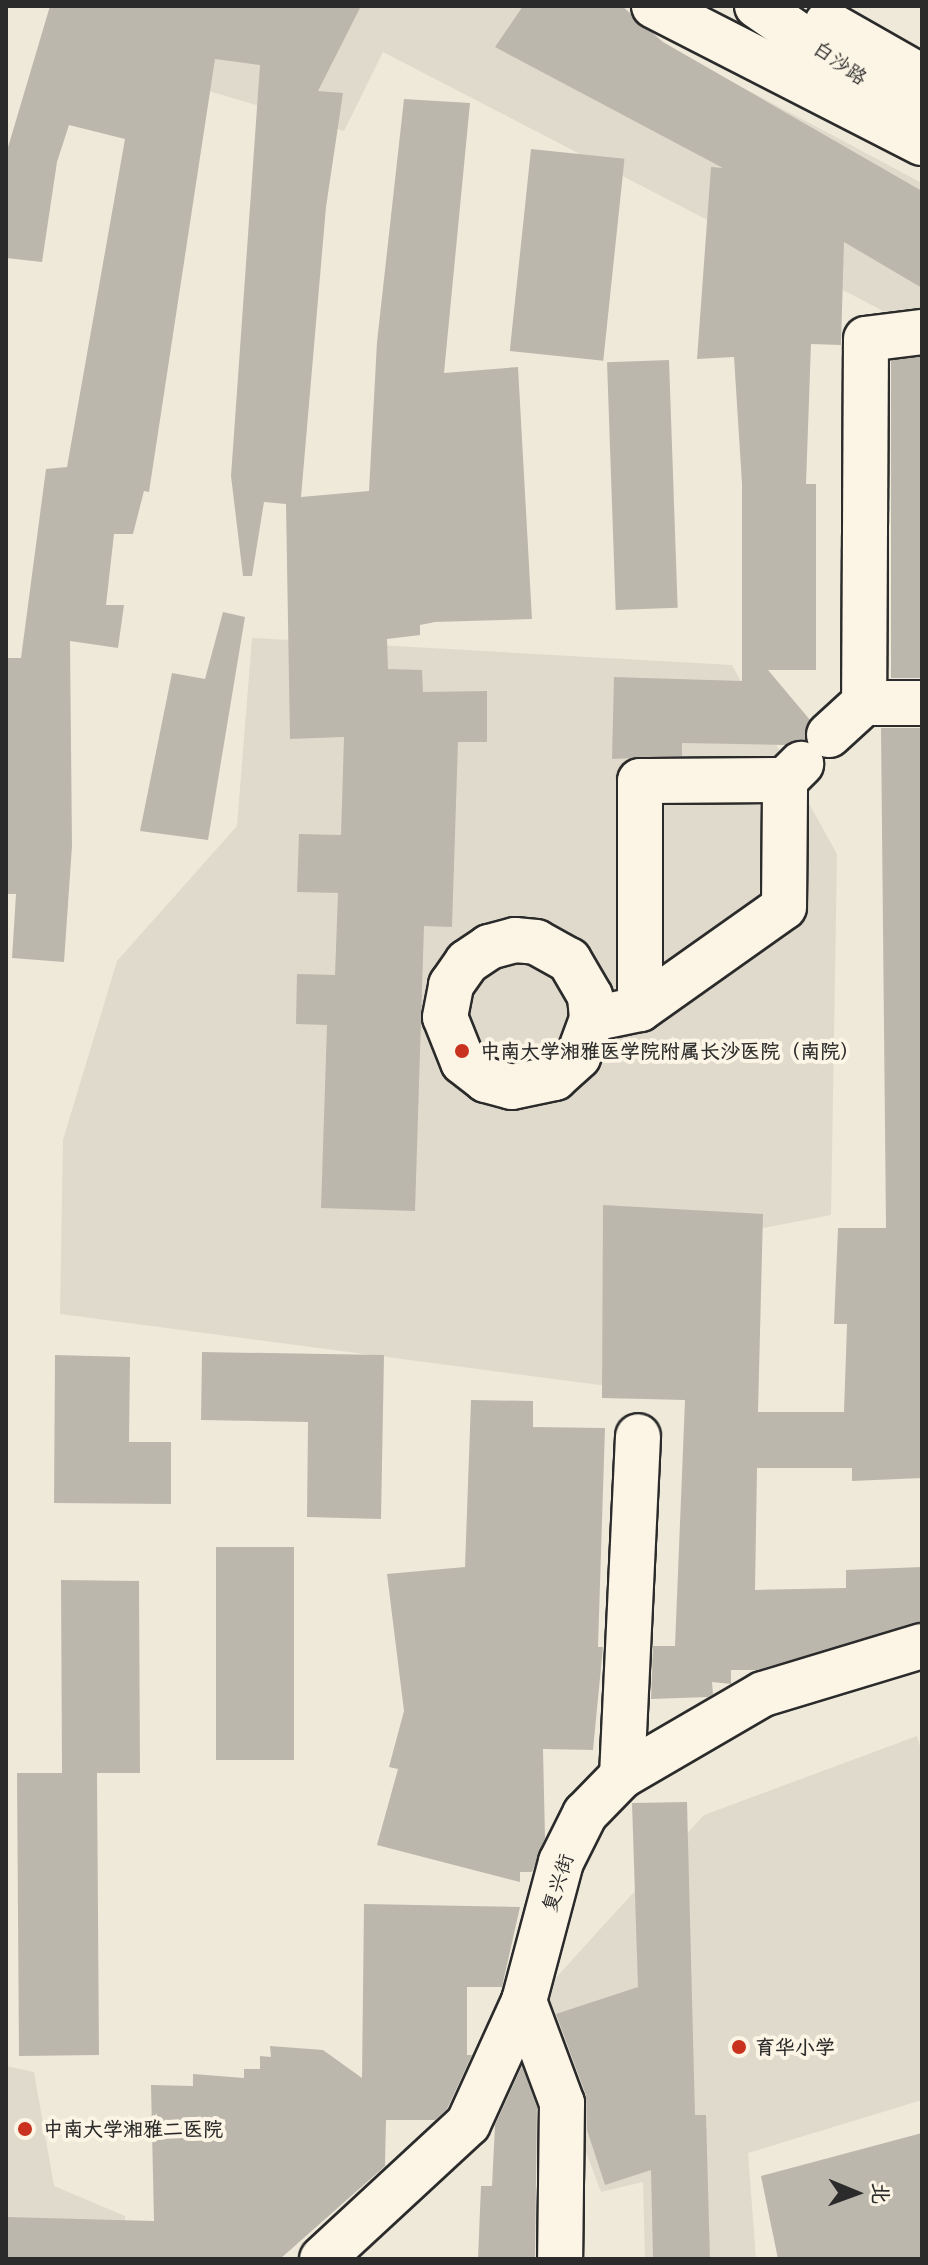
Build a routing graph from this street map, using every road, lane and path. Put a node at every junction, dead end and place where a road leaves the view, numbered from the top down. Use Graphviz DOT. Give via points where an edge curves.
graph roads {
  1 [pos="654,6"];
  2 [pos="757,6"];
  3 [pos="803,6"];
  4 [pos="922,77"];
  5 [pos="922,120"];
  6 [pos="922,143"];
  7 [pos="922,332"];
  8 [pos="864,703"];
  9 [pos="922,703"];
  10 [pos="805,760"];
  11 [pos="640,1009"];
  12 [pos="592,1019"];
  13 [pos="638,1436"];
  14 [pos="922,1646"];
  15 [pos="622,1776"];
  16 [pos="524,2001"];
  17 [pos="322,2259"];
  18 [pos="560,2259"];
  1 -- 6 [label="street"];
  2 -- 5 [label="street, 白沙路"];
  3 -- 4 [label="street, 白沙路"];
  7 -- 8 [label="street" via="866,339"];
  8 -- 9 [label="street"];
  8 -- 10 [label="street"];
  10 -- 11 [label="street" via="784,907"];
  10 -- 11 [label="street" via="640,781"];
  11 -- 12 [label="street"];
  13 -- 15 [label="street"];
  14 -- 15 [label="street, 复兴街" via="763,1694"];
  15 -- 16 [label="street, 复兴街" via="585,1814 561,1862"];
  16 -- 17 [label="street, 复兴街" via="468,2124"];
  16 -- 18 [label="street" via="562,2103"];
}
